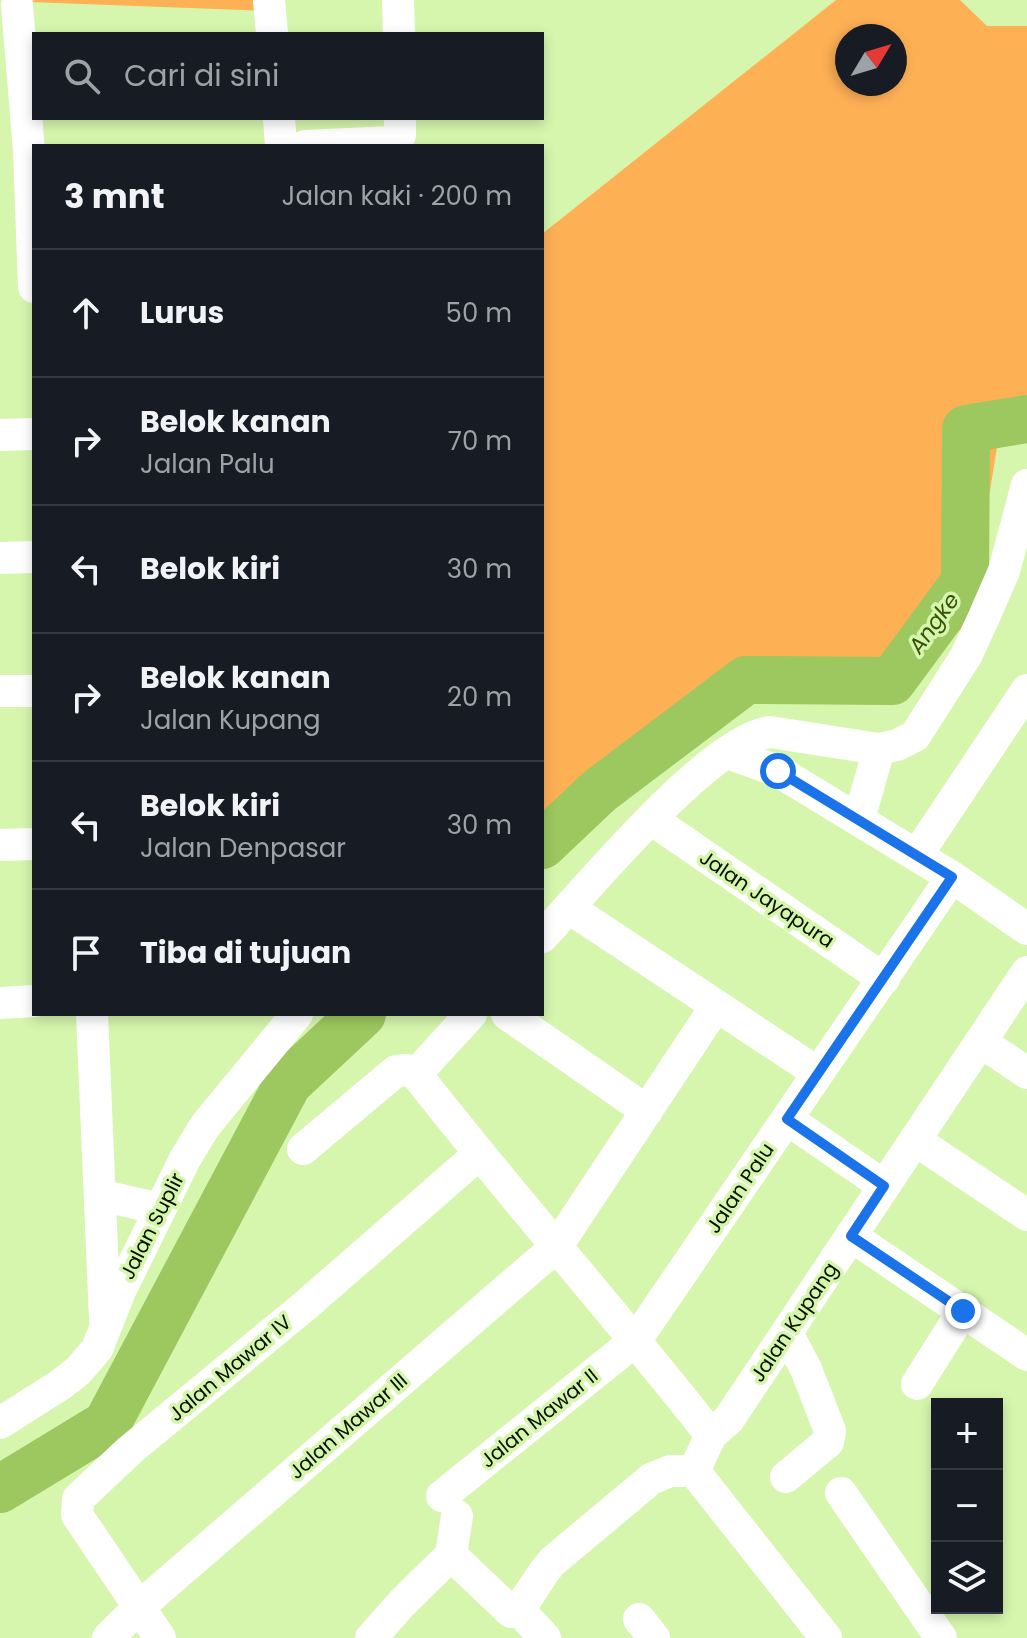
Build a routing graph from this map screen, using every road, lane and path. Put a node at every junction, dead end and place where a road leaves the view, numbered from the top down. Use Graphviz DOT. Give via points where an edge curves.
graph roads {
  1 [pos="269,0"];
  2 [pos="398,0"];
  3 [pos="13,5"];
  4 [pos="272,32"];
  5 [pos="399,32"];
  6 [pos="279,120"];
  7 [pos="400,120"];
  8 [pos="281,144"];
  9 [pos="348,144"];
  10 [pos="32,150"];
  11 [pos="32,434"];
  12 [pos="0,435"];
  13 [pos="1027,485"];
  14 [pos="32,557"];
  15 [pos="0,558"];
  16 [pos="1027,690"];
  17 [pos="0,691"];
  18 [pos="32,691"];
  19 [pos="879,749"];
  20 [pos="727,753"];
  21 [pos="651,819"];
  22 [pos="859,819"];
  23 [pos="32,844"];
  24 [pos="0,845"];
  25 [pos="917,855"];
  26 [pos="952,877"];
  27 [pos="569,908"];
  28 [pos="1023,918"];
  29 [pos="544,935"];
  30 [pos="1027,972"];
  31 [pos="884,979"];
  32 [pos="32,1001"];
  33 [pos="0,1003"];
  34 [pos="716,1006"];
  35 [pos="92,1016"];
  36 [pos="295,1016"];
  37 [pos="469,1016"];
  38 [pos="510,1016"];
  39 [pos="981,1042"];
  40 [pos="818,1073"];
  41 [pos="1027,1073"];
  42 [pos="416,1074"];
  43 [pos="647,1111"];
  44 [pos="787,1119"];
  45 [pos="915,1140"];
  46 [pos="303,1149"];
  47 [pos="479,1154"];
  48 [pos="884,1186"];
  49 [pos="100,1195"];
  50 [pos="160,1209"];
  51 [pos="1027,1215"];
  52 [pos="851,1236"];
  53 [pos="557,1246"];
  54 [pos="963,1311"];
  55 [pos="105,1324"];
  56 [pos="787,1333"];
  57 [pos="636,1340"];
  58 [pos="1027,1355"];
  59 [pos="917,1384"];
  60 [pos="0,1423"];
  61 [pos="711,1435"];
  62 [pos="694,1471"];
  63 [pos="786,1477"];
  64 [pos="841,1493"];
  65 [pos="451,1555"];
  66 [pos="139,1607"];
  67 [pos="518,1609"];
  68 [pos="108,1638"];
  69 [pos="160,1638"];
  70 [pos="371,1638"];
  71 [pos="545,1638"];
  72 [pos="826,1638"];
  73 [pos="941,1638"];
  1 -- 4 [label="street"];
  2 -- 5 [label="street"];
  3 -- 10 [label="street"];
  6 -- 8 [label="street"];
  7 -- 9 [label="street" via="400,135 392,142"];
  11 -- 12 [label="street"];
  13 -- 19 [label="street" via="1004,571 966,656 915,736"];
  14 -- 15 [label="street"];
  16 -- 25 [label="street"];
  17 -- 18 [label="street"];
  19 -- 20 [label="street" via="770,732"];
  19 -- 22 [label="street"];
  20 -- 21 [label="street"];
  20 -- 22 [label="street" via="778,771"];
  21 -- 27 [label="street"];
  21 -- 31 [label="street, Jalan Jayapura"];
  22 -- 25 [label="street"];
  23 -- 24 [label="street"];
  25 -- 26 [label="street"];
  26 -- 28 [label="street"];
  26 -- 31 [label="street, Jalan Palu"];
  27 -- 29 [label="street"];
  27 -- 34 [label="street"];
  30 -- 39 [label="street, Jalan Kupang"];
  31 -- 40 [label="street, Jalan Palu"];
  32 -- 33 [label="street"];
  34 -- 40 [label="street"];
  34 -- 43 [label="street, Jalan Mawar III"];
  35 -- 49 [label="street"];
  36 -- 50 [label="street, Jalan Suplir" via="205,1126"];
  37 -- 42 [label="street"];
  38 -- 43 [label="street"];
  39 -- 41 [label="street"];
  39 -- 45 [label="street, Jalan Kupang"];
  40 -- 44 [label="street, Jalan Palu"];
  42 -- 46 [label="street" via="396,1071"];
  42 -- 47 [label="street"];
  43 -- 53 [label="street, Jalan Mawar III"];
  44 -- 48 [label="street"];
  44 -- 57 [label="street, Jalan Palu"];
  45 -- 48 [label="street, Jalan Kupang"];
  45 -- 51 [label="street"];
  47 -- 53 [label="street"];
  47 -- 66 [label="street, Jalan Mawar IV" via="78,1499 77,1515"];
  48 -- 52 [label="street, Jalan Kupang"];
  49 -- 50 [label="street"];
  49 -- 55 [label="street"];
  50 -- 55 [label="street, Jalan Suplir"];
  52 -- 54 [label="street"];
  52 -- 56 [label="street, Jalan Kupang"];
  53 -- 57 [label="street"];
  53 -- 66 [label="street, Jalan Mawar III"];
  54 -- 58 [label="street"];
  54 -- 59 [label="street"];
  55 -- 60 [label="street, Jalan Suplir" via="97,1349 78,1371"];
  56 -- 61 [label="street, Jalan Kupang" via="729,1419"];
  56 -- 63 [label="street" via="830,1431 828,1442"];
  57 -- 61 [label="street"];
  57 -- 65 [label="street, Jalan Mawar II" via="449,1506"];
  61 -- 62 [label="street, Jalan Kupang"];
  62 -- 67 [label="street" via="670,1471 651,1479 553,1561"];
  62 -- 72 [label="street"];
  64 -- 73 [label="street"];
  65 -- 67 [label="street" via="511,1612"];
  65 -- 70 [label="street"];
  66 -- 68 [label="street, Jalan Mawar III"];
  66 -- 69 [label="street, Jalan Mawar IV"];
  67 -- 71 [label="street"];
}
